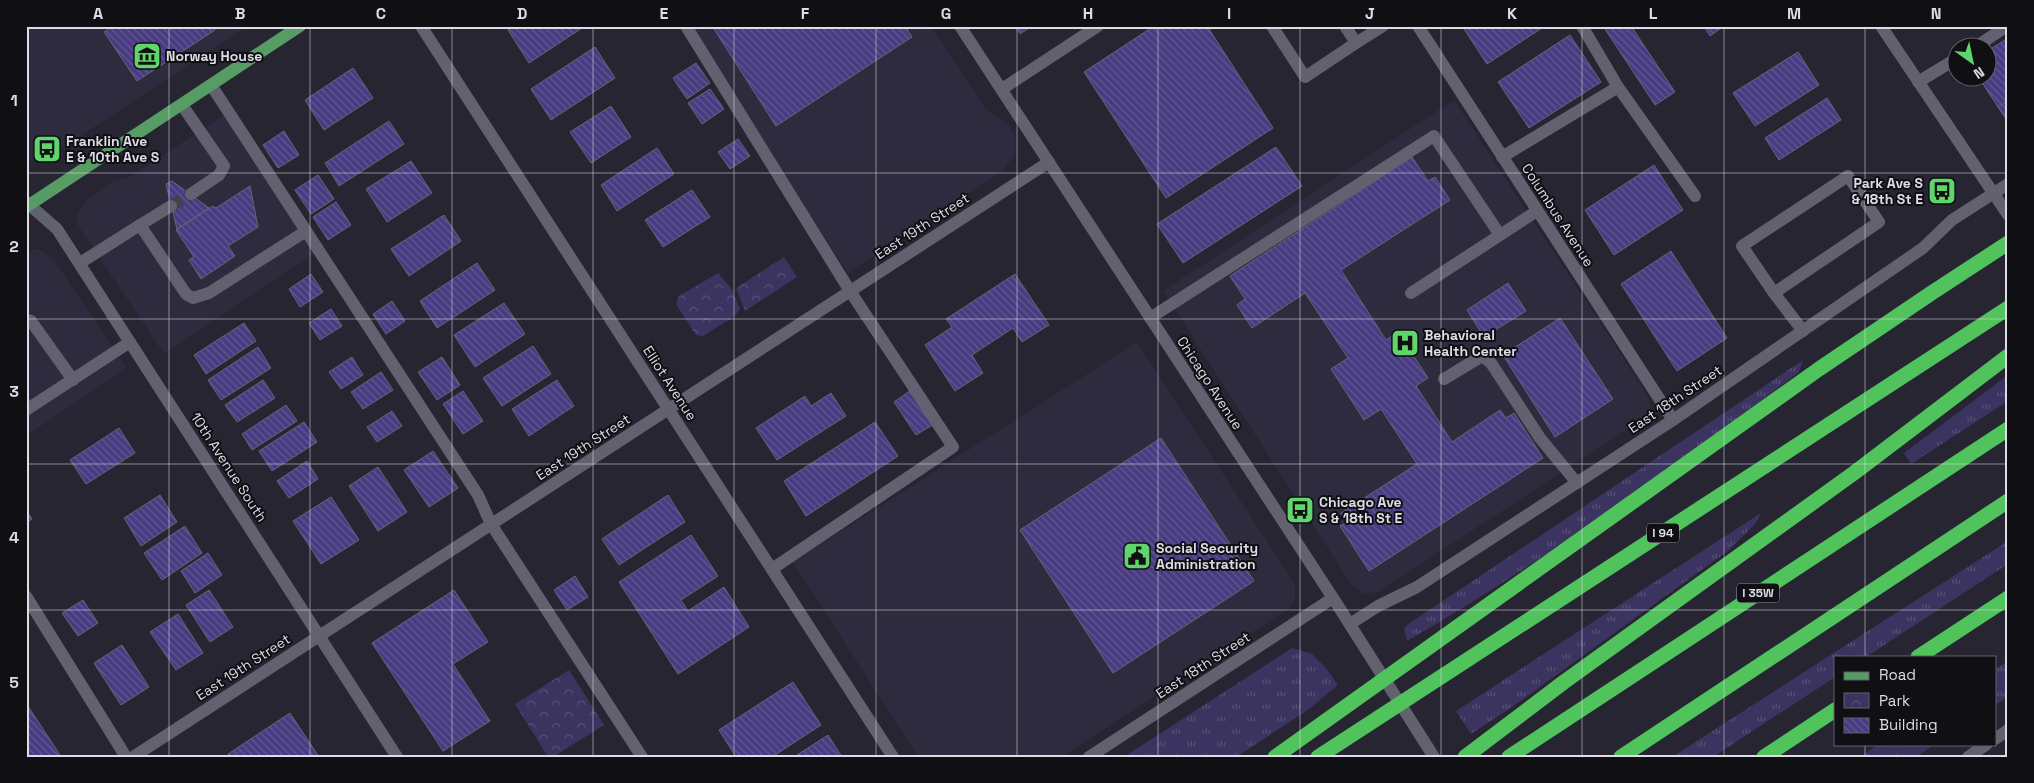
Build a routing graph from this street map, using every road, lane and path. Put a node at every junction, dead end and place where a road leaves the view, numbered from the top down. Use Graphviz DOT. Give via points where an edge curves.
graph roads {
  1 [pos="300,26"];
  2 [pos="421,26"];
  3 [pos="686,26"];
  4 [pos="960,26"];
  5 [pos="1098,26"];
  6 [pos="1272,26"];
  7 [pos="1345,26"];
  8 [pos="1383,26"];
  9 [pos="1418,26"];
  10 [pos="1582,26"];
  11 [pos="1881,26"];
  12 [pos="2007,26"];
  13 [pos="1989,38"];
  14 [pos="1356,43"];
  15 [pos="1946,65"];
  16 [pos="1918,82"];
  17 [pos="211,85"];
  18 [pos="1618,87"];
  19 [pos="1002,89"];
  20 [pos="182,105"];
  21 [pos="1502,157"];
  22 [pos="1049,162"];
  23 [pos="2008,184"];
  24 [pos="1993,193"];
  25 [pos="191,194"];
  26 [pos="1695,196"];
  27 [pos="27,205"];
  28 [pos="171,206"];
  29 [pos="1538,211"];
  30 [pos="2008,214"];
  31 [pos="140,225"];
  32 [pos="306,231"];
  33 [pos="1500,235"];
  34 [pos="2008,243"];
  35 [pos="80,263"];
  36 [pos="850,291"];
  37 [pos="1411,293"];
  38 [pos="1774,293"];
  39 [pos="2008,308"];
  40 [pos="1150,318"];
  41 [pos="26,320"];
  42 [pos="1803,330"];
  43 [pos="130,342"];
  44 [pos="2008,356"];
  45 [pos="1444,379"];
  46 [pos="73,380"];
  47 [pos="668,409"];
  48 [pos="26,410"];
  49 [pos="1673,420"];
  50 [pos="2008,429"];
  51 [pos="1576,483"];
  52 [pos="2008,501"];
  53 [pos="491,524"];
  54 [pos="772,569"];
  55 [pos="26,596"];
  56 [pos="1334,598"];
  57 [pos="2008,598"];
  58 [pos="1350,624"];
  59 [pos="319,636"];
  60 [pos="1920,656"];
  61 [pos="1834,711"];
  62 [pos="2008,730"];
  63 [pos="1996,738"];
  64 [pos="1984,746"];
  65 [pos="126,757"];
  66 [pos="133,757"];
  67 [pos="397,757"];
  68 [pos="642,757"];
  69 [pos="893,757"];
  70 [pos="1090,757"];
  71 [pos="1275,757"];
  72 [pos="1318,757"];
  73 [pos="1434,757"];
  74 [pos="1465,757"];
  75 [pos="1509,757"];
  76 [pos="1621,757"];
  77 [pos="1764,757"];
  78 [pos="1968,757"];
  1 -- 17 [label="main road"];
  2 -- 47 [label="street, Elliot Avenue"];
  3 -- 36 [label="street"];
  4 -- 19 [label="street, Chicago Avenue"];
  5 -- 19 [label="street"];
  6 -- 14 [label="street" via="1305,77"];
  7 -- 14 [label="street"];
  8 -- 14 [label="street"];
  9 -- 21 [label="street, Columbus Avenue"];
  10 -- 18 [label="street"];
  11 -- 16 [label="street"];
  12 -- 13 [label="street"];
  15 -- 16 [label="street"];
  16 -- 24 [label="street"];
  17 -- 20 [label="main road"];
  17 -- 32 [label="street"];
  18 -- 21 [label="street"];
  18 -- 26 [label="street"];
  19 -- 22 [label="street, Chicago Avenue"];
  20 -- 25 [label="street" via="224,166 219,175"];
  20 -- 27 [label="main road"];
  21 -- 29 [label="street, Columbus Avenue"];
  22 -- 36 [label="street, East 19th Street"];
  22 -- 40 [label="street, Chicago Avenue"];
  23 -- 24 [label="street, East 18th Street"];
  24 -- 30 [label="street"];
  24 -- 42 [label="street, East 18th Street" via="1952,220 1923,248"];
  27 -- 35 [label="street, 10th Avenue South" via="57,229"];
  28 -- 31 [label="street"];
  29 -- 33 [label="street"];
  29 -- 49 [label="street, Columbus Avenue"];
  31 -- 32 [label="street" via="186,294 193,298 209,293"];
  31 -- 35 [label="street"];
  32 -- 53 [label="street" via="478,495"];
  33 -- 37 [label="street"];
  33 -- 40 [label="street" via="1434,136"];
  34 -- 71 [label="highway" via="1820,370"];
  35 -- 43 [label="street, 10th Avenue South"];
  36 -- 47 [label="street, East 19th Street"];
  36 -- 54 [label="street" via="953,447"];
  38 -- 38 [label="street" via="1879,222 1848,176 1742,246"];
  38 -- 42 [label="street"];
  39 -- 72 [label="highway, I 94"];
  40 -- 56 [label="street, Chicago Avenue"];
  41 -- 46 [label="street" via="31,321"];
  42 -- 49 [label="street, East 18th Street"];
  43 -- 46 [label="street"];
  43 -- 59 [label="street, 10th Avenue South"];
  44 -- 74 [label="highway" via="1854,473"];
  45 -- 51 [label="street" via="1482,356 1491,363 1540,438"];
  46 -- 48 [label="street"];
  47 -- 53 [label="street, East 19th Street"];
  47 -- 54 [label="street, Elliot Avenue"];
  49 -- 51 [label="street, East 18th Street"];
  50 -- 75 [label="highway, I 35W"];
  51 -- 58 [label="street, East 18th Street" via="1417,587"];
  52 -- 76 [label="highway"];
  53 -- 59 [label="street, East 19th Street"];
  53 -- 68 [label="street"];
  54 -- 69 [label="street, Elliot Avenue"];
  55 -- 65 [label="street"];
  56 -- 58 [label="street, Chicago Avenue"];
  56 -- 70 [label="street, East 18th Street"];
  57 -- 60 [label="highway"];
  58 -- 73 [label="street, Chicago Avenue"];
  59 -- 66 [label="street, East 19th Street"];
  59 -- 67 [label="street, 10th Avenue South"];
  61 -- 77 [label="highway"];
  62 -- 63 [label="street"];
  64 -- 78 [label="street"];
}
